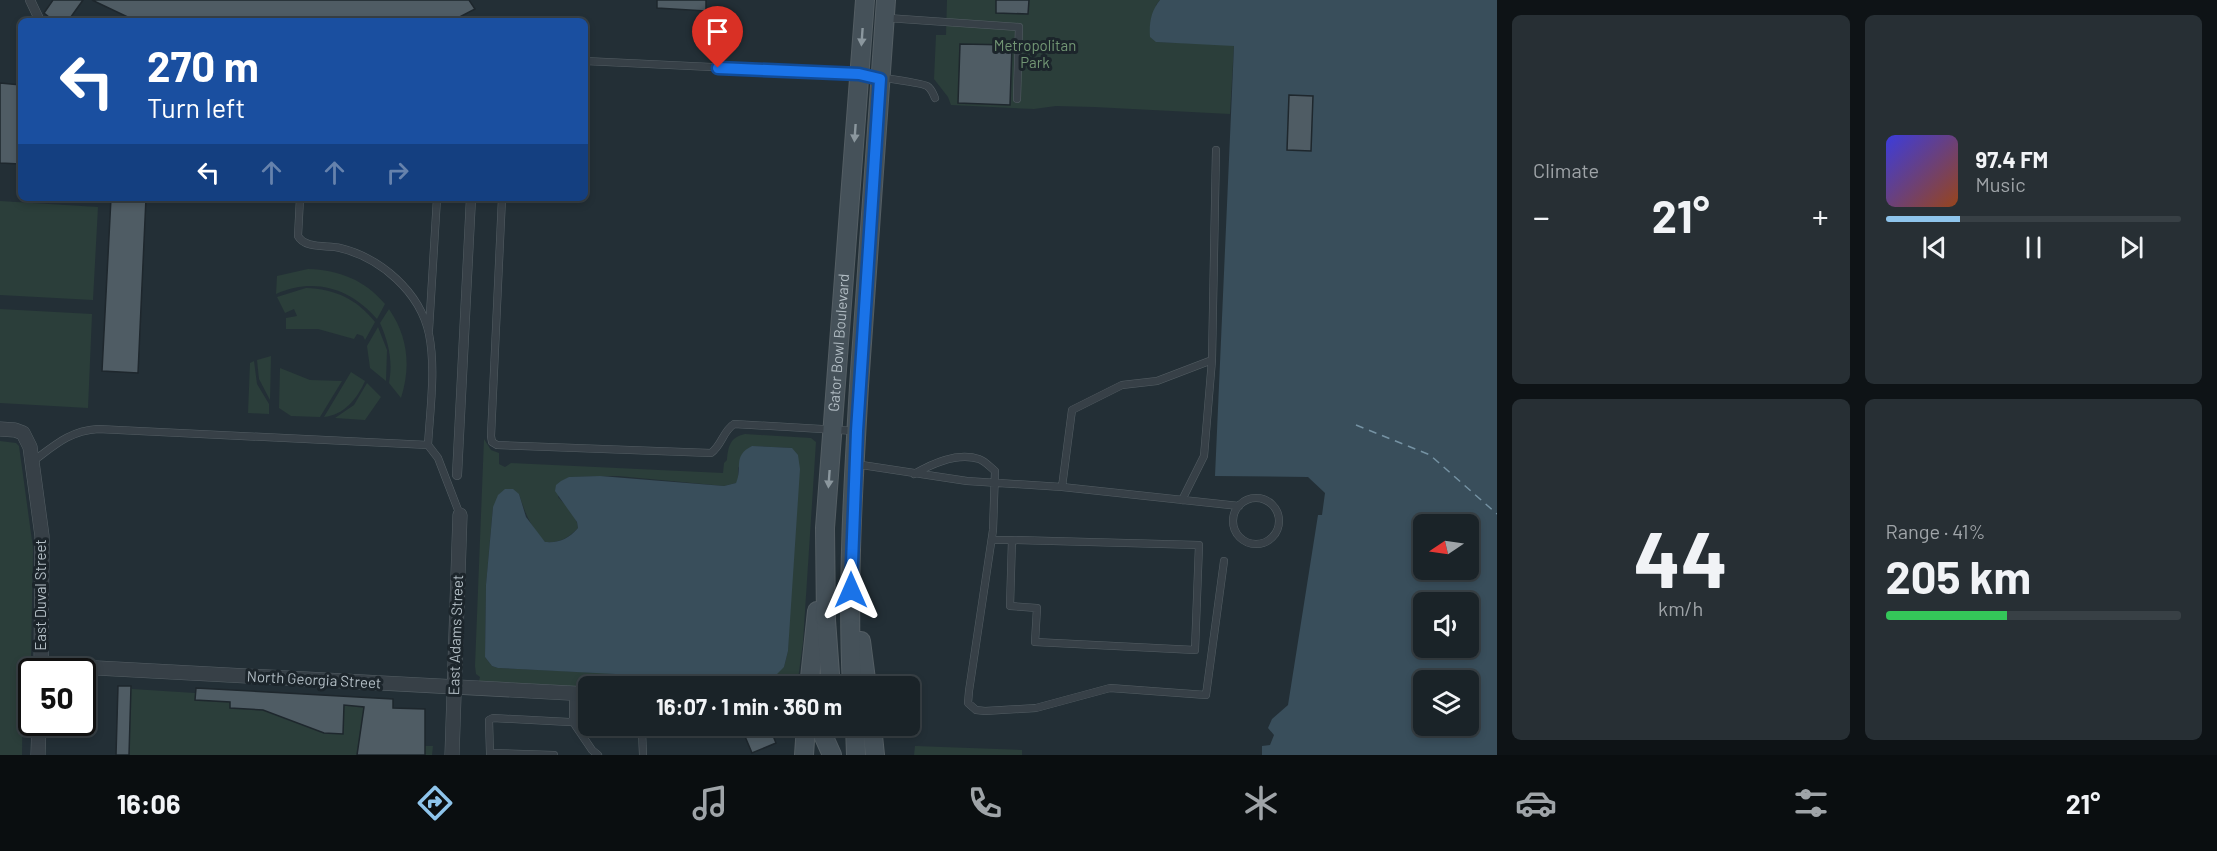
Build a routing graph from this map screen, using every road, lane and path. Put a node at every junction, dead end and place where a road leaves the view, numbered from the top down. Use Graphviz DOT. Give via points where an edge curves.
graph roads {
  1 [pos="30,0"];
  2 [pos="865,0"];
  3 [pos="885,9"];
  4 [pos="39,18"];
  5 [pos="588,61"];
  6 [pos="859,74"];
  7 [pos="880,79"];
  8 [pos="935,98"];
  9 [pos="1017,99"];
  10 [pos="1216,150"];
  11 [pos="300,201"];
  12 [pos="437,201"];
  13 [pos="471,201"];
  14 [pos="502,201"];
  15 [pos="429,332"];
  16 [pos="1212,360"];
  17 [pos="832,429"];
  18 [pos="857,431"];
  19 [pos="2,432"];
  20 [pos="428,445"];
  21 [pos="30,463"];
  22 [pos="855,464"];
  23 [pos="914,474"];
  24 [pos="457,475"];
  25 [pos="995,484"];
  26 [pos="1062,487"];
  27 [pos="1182,500"];
  28 [pos="1239,506"];
  29 [pos="460,515"];
  30 [pos="825,528"];
  31 [pos="992,540"];
  32 [pos="1011,540"];
  33 [pos="1224,561"];
  34 [pos="851,566"];
  35 [pos="41,658"];
  36 [pos="96,671"];
  37 [pos="810,676"];
  38 [pos="830,676"];
  39 [pos="852,676"];
  40 [pos="866,676"];
  41 [pos="454,687"];
  42 [pos="573,693"];
  43 [pos="578,693"];
  44 [pos="573,722"];
  45 [pos="578,722"];
  46 [pos="39,736"];
  47 [pos="642,736"];
  48 [pos="805,736"];
  49 [pos="823,736"];
  50 [pos="836,736"];
  51 [pos="855,736"];
  52 [pos="873,736"];
  53 [pos="38,755"];
  54 [pos="452,755"];
  55 [pos="554,755"];
  56 [pos="598,755"];
  57 [pos="643,755"];
  58 [pos="804,755"];
  59 [pos="832,755"];
  60 [pos="837,755"];
  61 [pos="856,755"];
  62 [pos="875,755"];
  1 -- 4 [label="street"];
  2 -- 6 [label="main road, Gator Bowl Boulevard, one-way"];
  3 -- 7 [label="main road, Gator Bowl Boulevard"];
  3 -- 9 [label="lane" via="1018,27"];
  5 -- 6 [label="lane"];
  6 -- 7 [label="lane"];
  6 -- 17 [label="main road, Gator Bowl Boulevard, one-way"];
  7 -- 8 [label="lane" via="923,84"];
  7 -- 18 [label="main road, Gator Bowl Boulevard"];
  10 -- 16 [label="lane"];
  11 -- 15 [label="lane" via="301,241 349,250 379,265 397,279 413,300"];
  12 -- 15 [label="lane"];
  13 -- 24 [label="street"];
  14 -- 17 [label="lane" via="490,436 496,445 711,453 734,424"];
  15 -- 20 [label="lane"];
  16 -- 26 [label="lane" via="1158,381 1122,385 1072,410"];
  16 -- 27 [label="lane" via="1204,456"];
  17 -- 18 [label="lane"];
  17 -- 30 [label="main road, Gator Bowl Boulevard, one-way"];
  18 -- 22 [label="main road, Gator Bowl Boulevard"];
  19 -- 21 [label="street, East Duval Street" via="23,433 30,447"];
  20 -- 21 [label="lane" via="98,429 67,436"];
  20 -- 29 [label="lane" via="438,458"];
  21 -- 35 [label="street, East Duval Street" via="44,560"];
  22 -- 23 [label="lane"];
  22 -- 34 [label="main road, Gator Bowl Boulevard"];
  23 -- 25 [label="lane"];
  23 -- 25 [label="lane" via="937,460 980,459 995,471"];
  25 -- 26 [label="lane"];
  25 -- 31 [label="lane"];
  26 -- 27 [label="lane"];
  27 -- 28 [label="lane"];
  28 -- 28 [label="lane" via="1235,528 1244,539 1258,543 1271,538 1279,519 1269,502 1256,498"];
  29 -- 41 [label="street, East Adams Street"];
  30 -- 37 [label="main road"];
  30 -- 38 [label="main road, Gator Bowl Boulevard"];
  31 -- 32 [label="lane"];
  31 -- 33 [label="lane" via="968,703 985,711 1036,708 1110,688 1206,695"];
  32 -- 32 [label="lane" via="1199,545 1195,650 1035,642 1037,608 1010,606"];
  34 -- 39 [label="main road, Gator Bowl Boulevard"];
  34 -- 40 [label="main road"];
  36 -- 41 [label="street, North Georgia Street"];
  41 -- 42 [label="street, North Georgia Street"];
  41 -- 54 [label="street, East Adams Street"];
  42 -- 43 [label="street, North Georgia Street"];
  42 -- 44 [label="lane"];
  44 -- 45 [label="lane"];
  44 -- 55 [label="lane" via="489,720 490,753"];
  44 -- 56 [label="lane"];
  46 -- 53 [label="street"];
  47 -- 57 [label="lane"];
  48 -- 58 [label="main road"];
  49 -- 59 [label="main road"];
  50 -- 60 [label="main road"];
  51 -- 61 [label="main road"];
  52 -- 62 [label="main road"];
}
